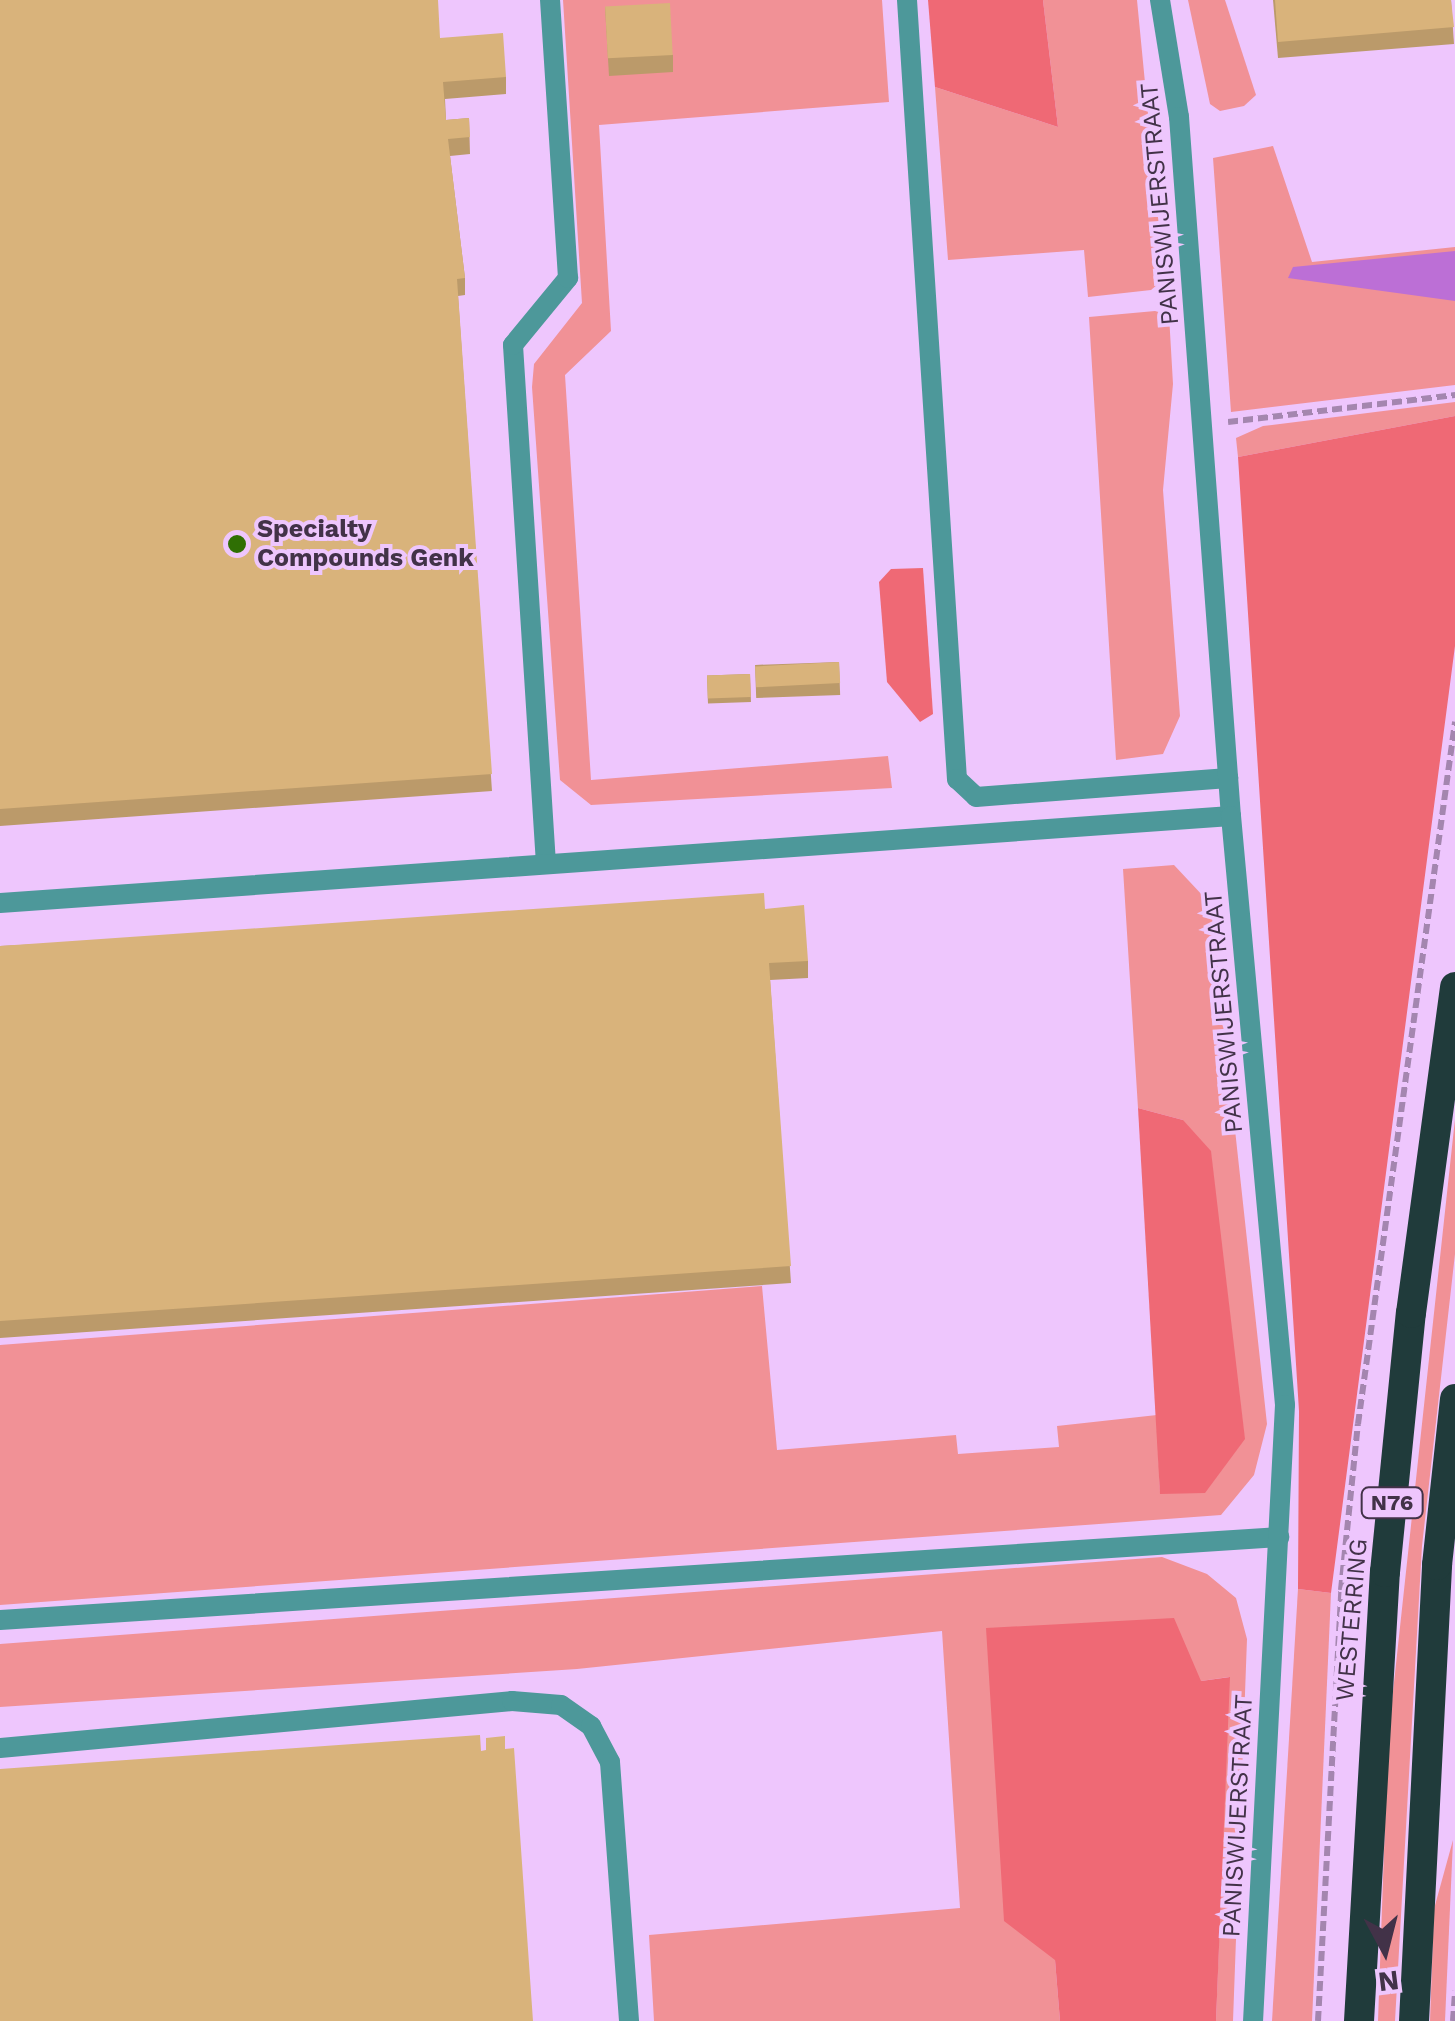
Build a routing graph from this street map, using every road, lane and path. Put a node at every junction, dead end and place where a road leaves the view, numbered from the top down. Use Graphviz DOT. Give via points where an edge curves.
graph roads {
  1 [pos="550,0"];
  2 [pos="906,0"];
  3 [pos="1160,0"];
  4 [pos="1455,394"];
  5 [pos="1233,422"];
  6 [pos="1228,778"];
  7 [pos="1230,816"];
  8 [pos="546,864"];
  9 [pos="0,903"];
  10 [pos="1455,987"];
  11 [pos="1455,1399"];
  12 [pos="1279,1537"];
  13 [pos="0,1620"];
  14 [pos="0,1748"];
  15 [pos="1455,1991"];
  16 [pos="630,2021"];
  17 [pos="1253,2021"];
  18 [pos="1359,2021"];
  19 [pos="1414,2021"];
  20 [pos="1453,2021"];
  1 -- 8 [label="street" via="568,278 513,345"];
  2 -- 6 [label="street" via="957,779 976,797"];
  3 -- 6 [label="street, PANISWIJERSTRAAT" via="1179,118"];
  4 -- 5 [label="path"];
  6 -- 7 [label="street, PANISWIJERSTRAAT"];
  7 -- 8 [label="street"];
  7 -- 12 [label="street, PANISWIJERSTRAAT" via="1286,1406"];
  8 -- 9 [label="street"];
  10 -- 18 [label="highway, WESTERRING / N76" via="1410,1313 1387,1552"];
  11 -- 19 [label="highway, N76" via="1437,1565"];
  12 -- 13 [label="street"];
  12 -- 17 [label="street, PANISWIJERSTRAAT"];
  14 -- 16 [label="street" via="512,1701 561,1705 592,1726 610,1762"];
  15 -- 20 [label="path"];
}
